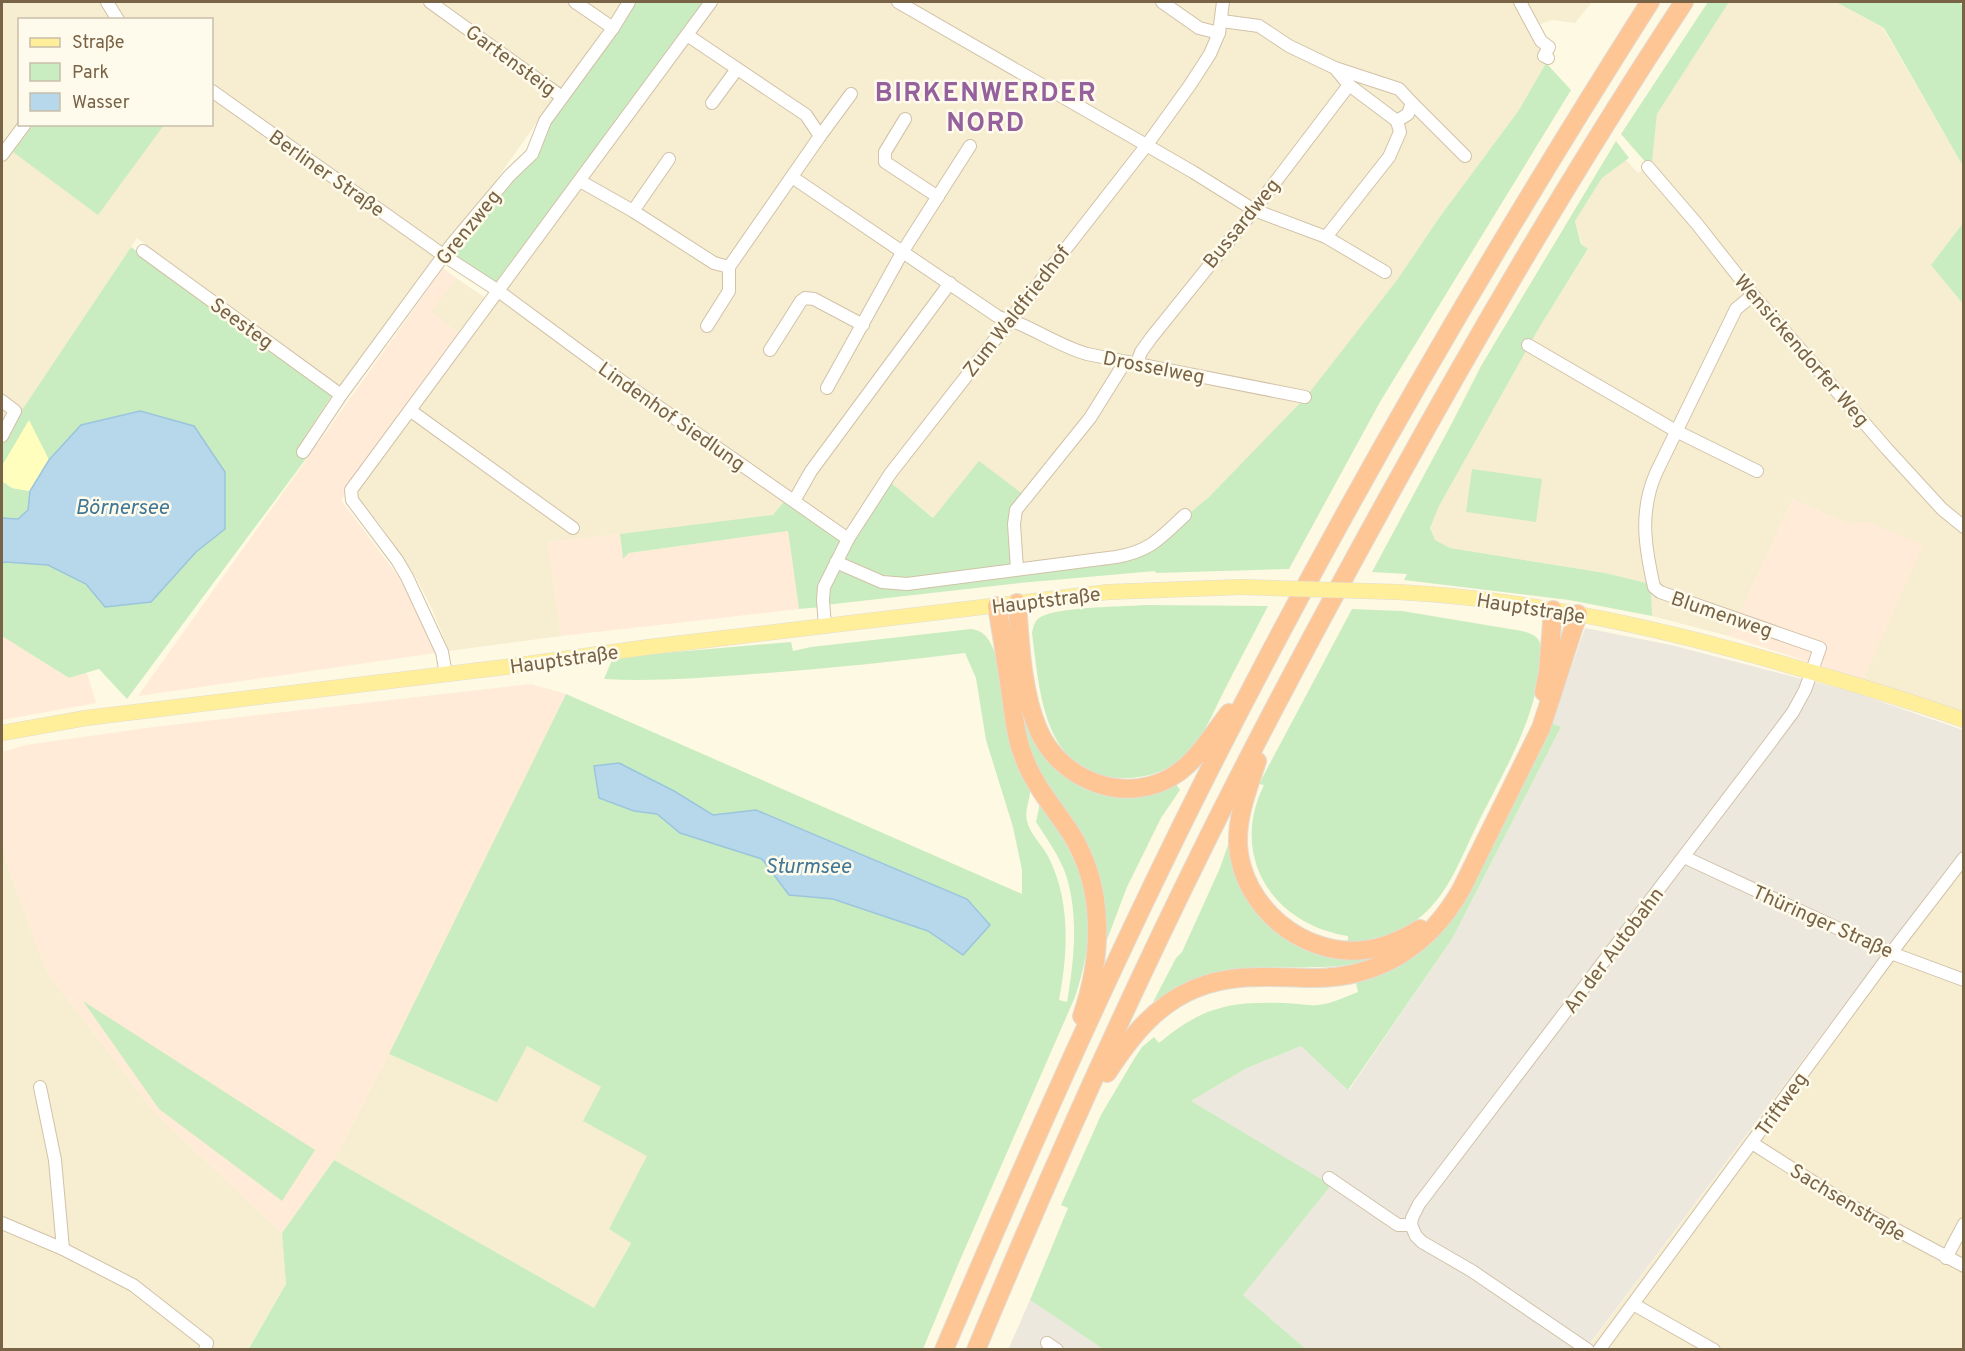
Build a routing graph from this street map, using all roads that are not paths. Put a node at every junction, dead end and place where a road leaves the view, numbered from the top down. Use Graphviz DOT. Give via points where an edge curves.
graph roads {
  1 [pos="430,2"];
  2 [pos="575,2"];
  3 [pos="629,2"];
  4 [pos="711,2"];
  5 [pos="898,2"];
  6 [pos="1162,2"];
  7 [pos="1223,2"];
  8 [pos="1520,2"];
  9 [pos="1650,2"];
  10 [pos="1684,2"];
  11 [pos="1220,27"];
  12 [pos="613,28"];
  13 [pos="687,35"];
  14 [pos="1548,58"];
  15 [pos="1335,68"];
  16 [pos="737,69"];
  17 [pos="1349,85"];
  18 [pos="213,92"];
  19 [pos="851,93"];
  20 [pos="562,97"];
  21 [pos="712,103"];
  22 [pos="1412,103"];
  23 [pos="905,119"];
  24 [pos="1398,122"];
  25 [pos="24,126"];
  26 [pos="820,136"];
  27 [pos="970,146"];
  28 [pos="1146,146"];
  29 [pos="2,155"];
  30 [pos="1465,156"];
  31 [pos="669,159"];
  32 [pos="1648,167"];
  33 [pos="792,177"];
  34 [pos="580,181"];
  35 [pos="938,197"];
  36 [pos="1254,210"];
  37 [pos="633,211"];
  38 [pos="1326,237"];
  39 [pos="143,251"];
  40 [pos="903,251"];
  41 [pos="443,255"];
  42 [pos="729,267"];
  43 [pos="1385,272"];
  44 [pos="950,283"];
  45 [pos="498,290"];
  46 [pos="1753,295"];
  47 [pos="1008,322"];
  48 [pos="863,325"];
  49 [pos="707,326"];
  50 [pos="1528,345"];
  51 [pos="770,351"];
  52 [pos="1131,363"];
  53 [pos="827,388"];
  54 [pos="341,395"];
  55 [pos="1305,397"];
  56 [pos="2,401"];
  57 [pos="411,411"];
  58 [pos="1676,431"];
  59 [pos="2,436"];
  60 [pos="303,452"];
  61 [pos="1757,471"];
  62 [pos="794,501"];
  63 [pos="1185,514"];
  64 [pos="1964,527"];
  65 [pos="573,528"];
  66 [pos="848,538"];
  67 [pos="836,562"];
  68 [pos="1017,569"];
  69 [pos="1017,603"];
  70 [pos="997,606"];
  71 [pos="1553,610"];
  72 [pos="1578,614"];
  73 [pos="825,627"];
  74 [pos="1260,671"];
  75 [pos="1812,672"];
  76 [pos="446,674"];
  77 [pos="1278,700"];
  78 [pos="1964,720"];
  79 [pos="2,733"];
  80 [pos="1684,857"];
  81 [pos="1964,858"];
  82 [pos="1891,953"];
  83 [pos="1964,980"];
  84 [pos="40,1087"];
  85 [pos="1051,1106"];
  86 [pos="1071,1131"];
  87 [pos="1752,1143"];
  88 [pos="1329,1178"];
  89 [pos="2,1223"];
  90 [pos="1964,1224"];
  91 [pos="1411,1225"];
  92 [pos="63,1249"];
  93 [pos="1946,1258"];
  94 [pos="1964,1266"];
  95 [pos="1633,1304"];
  96 [pos="205,1350"];
  97 [pos="945,1350"];
  98 [pos="976,1350"];
  99 [pos="1588,1350"];
  100 [pos="1599,1350"];
  101 [pos="1714,1350"];
  1 -- 20 [label="street, Gartensteig"];
  2 -- 12 [label="street"];
  3 -- 12 [label="street, Grenzweg"];
  4 -- 13 [label="street"];
  5 -- 28 [label="street"];
  6 -- 11 [label="street" via="1199,28"];
  7 -- 11 [label="street, Zum Waldfriedhof"];
  8 -- 14 [label="street" via="1541,41 1549,46 1544,56"];
  9 -- 74 [label="highway" via="1474,287 1368,471"];
  10 -- 77 [label="highway" via="1587,154 1450,385"];
  11 -- 15 [label="street" via="1259,26"];
  11 -- 28 [label="street, Zum Waldfriedhof" via="1210,54"];
  12 -- 20 [label="street, Grenzweg"];
  13 -- 16 [label="street"];
  13 -- 34 [label="street"];
  15 -- 17 [label="street"];
  15 -- 22 [label="street" via="1399,89"];
  16 -- 21 [label="street"];
  16 -- 26 [label="street" via="806,115"];
  17 -- 24 [label="street"];
  17 -- 36 [label="street, Bussardweg"];
  18 -- 41 [label="street, Berliner Straße"];
  19 -- 26 [label="street"];
  20 -- 41 [label="street, Grenzweg" via="545,121 532,154 489,198"];
  22 -- 24 [label="street" via="1408,114"];
  22 -- 30 [label="street"];
  23 -- 35 [label="street" via="885,152 885,162"];
  24 -- 38 [label="street" via="1400,132 1389,157"];
  25 -- 29 [label="street"];
  26 -- 33 [label="street"];
  27 -- 35 [label="street"];
  28 -- 36 [label="street"];
  28 -- 47 [label="street, Zum Waldfriedhof"];
  31 -- 37 [label="street"];
  32 -- 46 [label="street, Wensickendorfer Weg"];
  33 -- 40 [label="street, Drosselweg"];
  33 -- 42 [label="street"];
  34 -- 37 [label="street"];
  34 -- 45 [label="street"];
  35 -- 40 [label="street"];
  36 -- 38 [label="street"];
  36 -- 52 [label="street, Bussardweg"];
  37 -- 42 [label="street" via="714,263"];
  38 -- 43 [label="street"];
  39 -- 54 [label="street, Seesteg"];
  40 -- 44 [label="street, Drosselweg"];
  40 -- 48 [label="street"];
  41 -- 45 [label="street, Lindenhof Siedlung"];
  41 -- 54 [label="street, Grenzweg"];
  42 -- 49 [label="street" via="729,291"];
  44 -- 47 [label="street, Drosselweg"];
  44 -- 62 [label="street" via="811,471"];
  45 -- 57 [label="street"];
  45 -- 62 [label="street, Lindenhof Siedlung"];
  46 -- 58 [label="street, Blumenweg" via="1736,309"];
  46 -- 64 [label="street, Wensickendorfer Weg" via="1922,488"];
  47 -- 52 [label="street, Drosselweg" via="1071,349"];
  47 -- 66 [label="street, Zum Waldfriedhof" via="890,474"];
  48 -- 51 [label="street" via="805,298"];
  48 -- 53 [label="street"];
  50 -- 58 [label="street"];
  52 -- 55 [label="street, Drosselweg"];
  52 -- 68 [label="street, Bussardweg" via="1016,510"];
  54 -- 60 [label="street, Grenzweg"];
  56 -- 59 [label="street" via="15,411"];
  57 -- 65 [label="street"];
  57 -- 76 [label="street" via="351,490 352,500 407,577 442,652"];
  58 -- 61 [label="street"];
  58 -- 75 [label="street, Blumenweg" via="1650,486 1645,512 1644,529 1654,587 1675,598 1820,648"];
  62 -- 66 [label="street, Lindenhof Siedlung"];
  63 -- 68 [label="street, Hauptstraße" via="1155,543 1136,552"];
  66 -- 67 [label="street, Zum Waldfriedhof"];
  67 -- 68 [label="street, Hauptstraße" via="871,578 897,584"];
  67 -- 73 [label="street, Zum Waldfriedhof" via="822,594"];
  69 -- 70 [label="main road, Hauptstraße"];
  69 -- 71 [label="main road, Hauptstraße, bridge" via="1115,592 1241,587 1398,591"];
  69 -- 74 [label="highway" via="1028,695 1038,731 1066,768 1097,784 1138,788 1178,773 1196,756"];
  70 -- 73 [label="main road, Hauptstraße"];
  70 -- 85 [label="highway" via="1019,746 1031,775 1079,848 1096,898 1096,947 1085,1006"];
  71 -- 72 [label="main road, Hauptstraße"];
  71 -- 77 [label="highway" via="1543,694 1506,783 1446,903 1421,929 1394,943 1363,951 1318,945 1281,926 1253,893 1238,847 1240,815"];
  72 -- 75 [label="main road, Hauptstraße" via="1711,643"];
  72 -- 86 [label="highway" via="1541,728 1462,888 1431,932 1389,962 1358,973 1328,978 1236,978 1209,983 1177,997 1133,1036"];
  73 -- 76 [label="main road, Hauptstraße"];
  74 -- 85 [label="highway" via="1125,943"];
  75 -- 78 [label="main road, Hauptstraße"];
  75 -- 80 [label="street, An der Autobahn" via="1793,712"];
  76 -- 79 [label="main road, Hauptstraße" via="119,714"];
  77 -- 86 [label="highway" via="1200,853"];
  80 -- 82 [label="street, Thüringer Straße"];
  80 -- 91 [label="street, An der Autobahn" via="1419,1204"];
  81 -- 82 [label="street, Triftweg"];
  82 -- 83 [label="street, Thüringer Straße"];
  82 -- 87 [label="street, Triftweg"];
  84 -- 92 [label="street" via="55,1160"];
  85 -- 97 [label="highway"];
  86 -- 98 [label="highway"];
  87 -- 93 [label="street, Sachsenstraße" via="1848,1204"];
  87 -- 95 [label="street, Triftweg"];
  88 -- 91 [label="street" via="1398,1225"];
  89 -- 92 [label="street"];
  90 -- 93 [label="street"];
  91 -- 99 [label="street" via="1422,1242"];
  92 -- 96 [label="street" via="133,1285 207,1343"];
  93 -- 94 [label="street, Sachsenstraße"];
  95 -- 100 [label="street, Triftweg"];
  95 -- 101 [label="street"];
}
